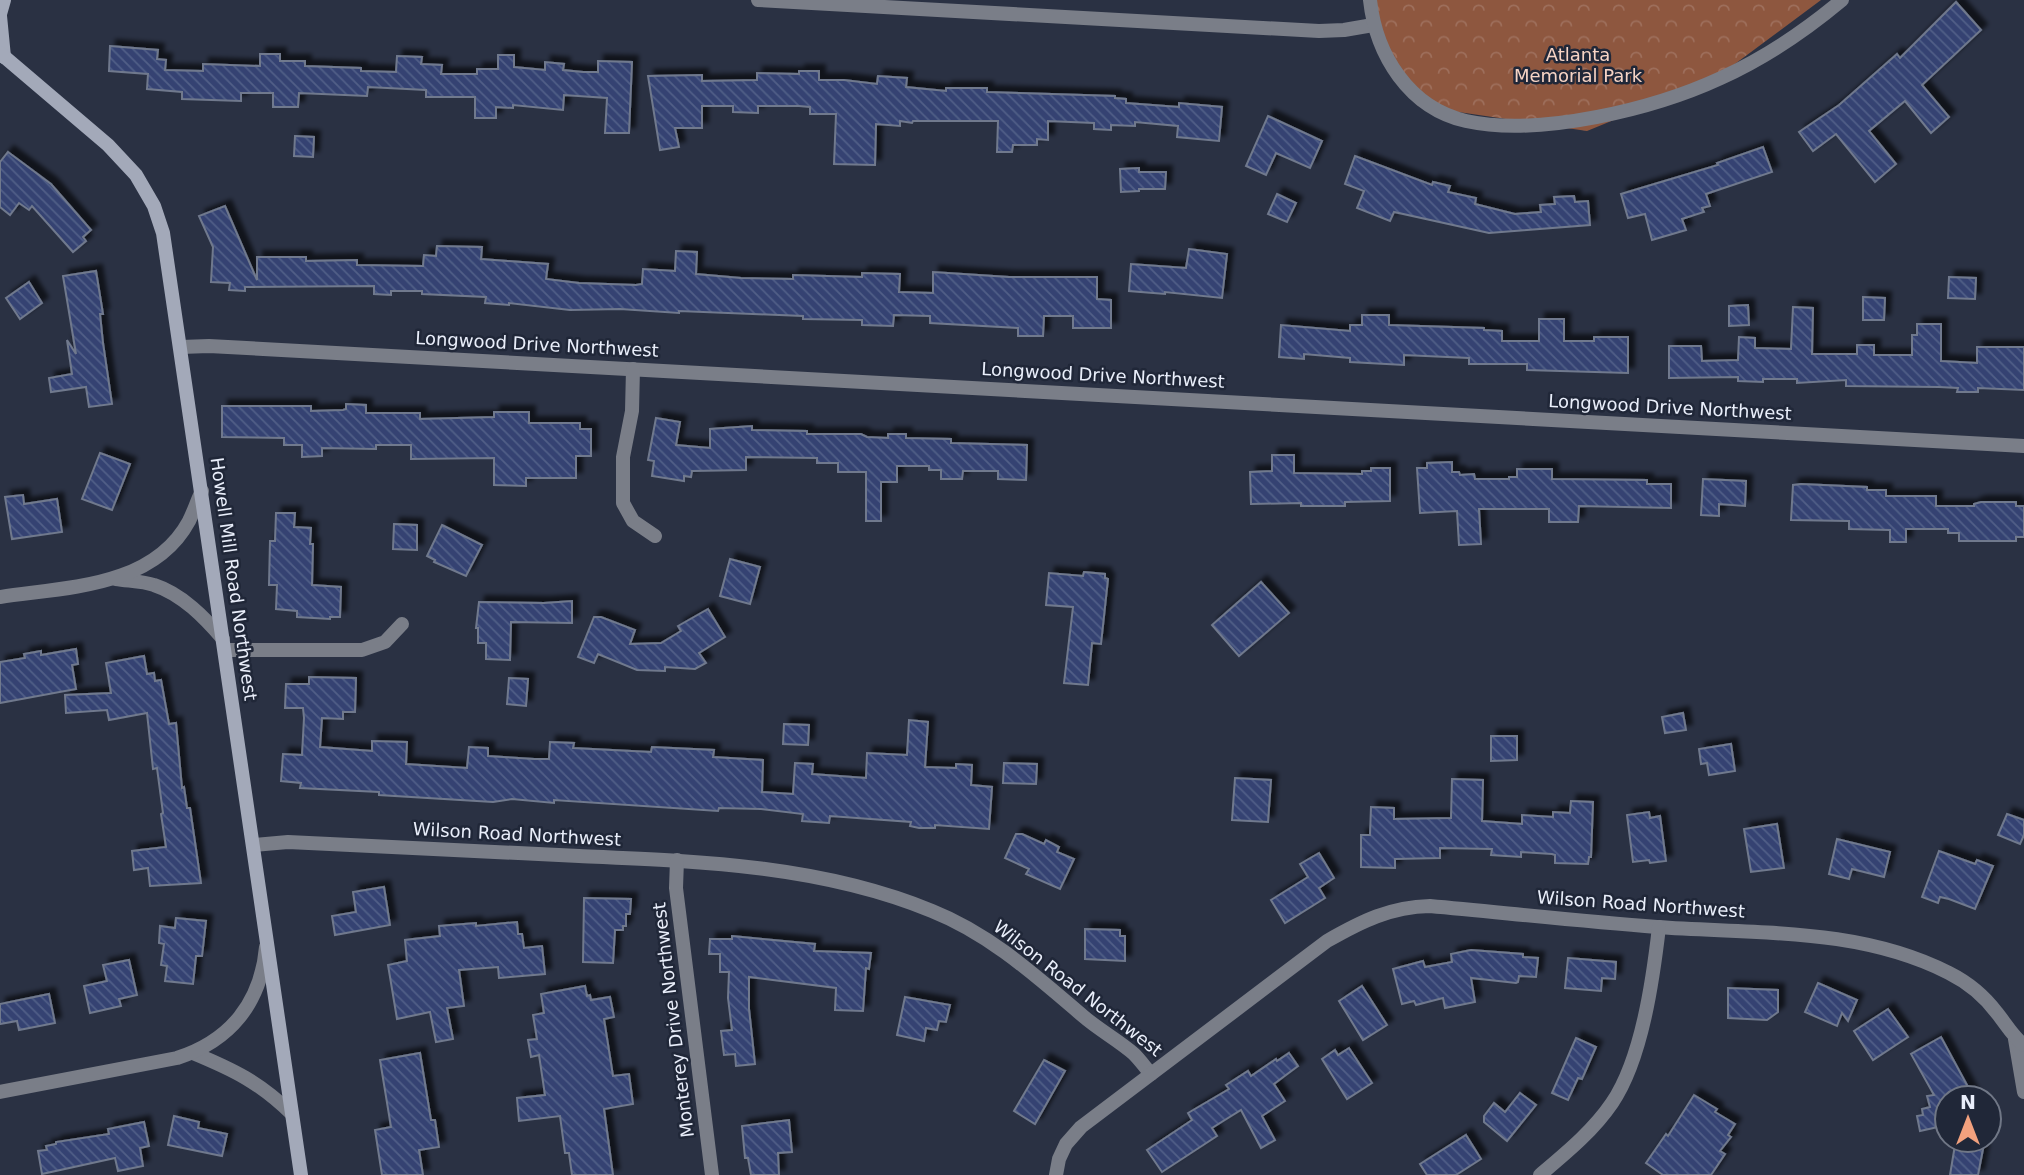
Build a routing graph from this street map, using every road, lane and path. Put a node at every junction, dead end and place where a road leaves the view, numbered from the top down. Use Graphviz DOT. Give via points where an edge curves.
graph roads {
  1 [pos="4,0"];
  2 [pos="758,0"];
  3 [pos="1370,0"];
  4 [pos="1842,0"];
  5 [pos="0,15"];
  6 [pos="1373,25"];
  7 [pos="2,55"];
  8 [pos="181,348"];
  9 [pos="633,369"];
  10 [pos="2024,446"];
  11 [pos="202,491"];
  12 [pos="655,536"];
  13 [pos="115,579"];
  14 [pos="0,597"];
  15 [pos="402,624"];
  16 [pos="224,644"];
  17 [pos="253,845"];
  18 [pos="677,860"];
  19 [pos="1659,927"];
  20 [pos="266,946"];
  21 [pos="2019,1042"];
  22 [pos="193,1053"];
  23 [pos="1151,1074"];
  24 [pos="0,1092"];
  25 [pos="2024,1092"];
  26 [pos="292,1114"];
  27 [pos="301,1175"];
  28 [pos="712,1175"];
  29 [pos="1056,1175"];
  30 [pos="1540,1175"];
  1 -- 5 [label="main road"];
  2 -- 6 [label="street" via="1319,31"];
  3 -- 6 [label="street"];
  4 -- 6 [label="street" via="1790,39 1722,78 1648,105 1554,123 1493,125 1464,120 1433,107 1404,83 1384,56"];
  5 -- 7 [label="main road"];
  7 -- 8 [label="main road, Howell Mill Road Northwest" via="108,145 136,175 154,205 163,233"];
  8 -- 9 [label="street, Longwood Drive Northwest" via="209,345"];
  8 -- 11 [label="main road, Howell Mill Road Northwest"];
  9 -- 10 [label="street, Longwood Drive Northwest"];
  9 -- 12 [label="street" via="623,503 633,522"];
  11 -- 13 [label="street" via="188,523 170,544 151,562"];
  11 -- 16 [label="main road, Howell Mill Road Northwest"];
  13 -- 14 [label="street"];
  13 -- 16 [label="street" via="154,585 181,599 204,616"];
  15 -- 16 [label="street" via="385,642 362,650"];
  16 -- 17 [label="main road, Howell Mill Road Northwest"];
  17 -- 18 [label="street, Wilson Road Northwest" via="288,842"];
  17 -- 20 [label="main road, Howell Mill Road Northwest"];
  18 -- 23 [label="street, Wilson Road Northwest" via="828,880 934,911 1016,959 1133,1054"];
  18 -- 28 [label="street, Monterey Drive Northwest" via="676,888"];
  19 -- 21 [label="street, Wilson Road Northwest" via="1804,934 1919,960 1974,990"];
  19 -- 23 [label="street, Wilson Road Northwest" via="1430,906 1391,910 1327,942"];
  19 -- 30 [label="street" via="1653,976 1632,1063 1613,1102 1583,1138"];
  20 -- 22 [label="street" via="258,987 244,1013 221,1037"];
  20 -- 26 [label="main road, Howell Mill Road Northwest"];
  21 -- 25 [label="street, Wilson Road Northwest"];
  22 -- 24 [label="street"];
  22 -- 26 [label="street" via="251,1079"];
  23 -- 29 [label="street" via="1081,1127 1066,1144"];
  26 -- 27 [label="main road, Howell Mill Road Northwest"];
}
